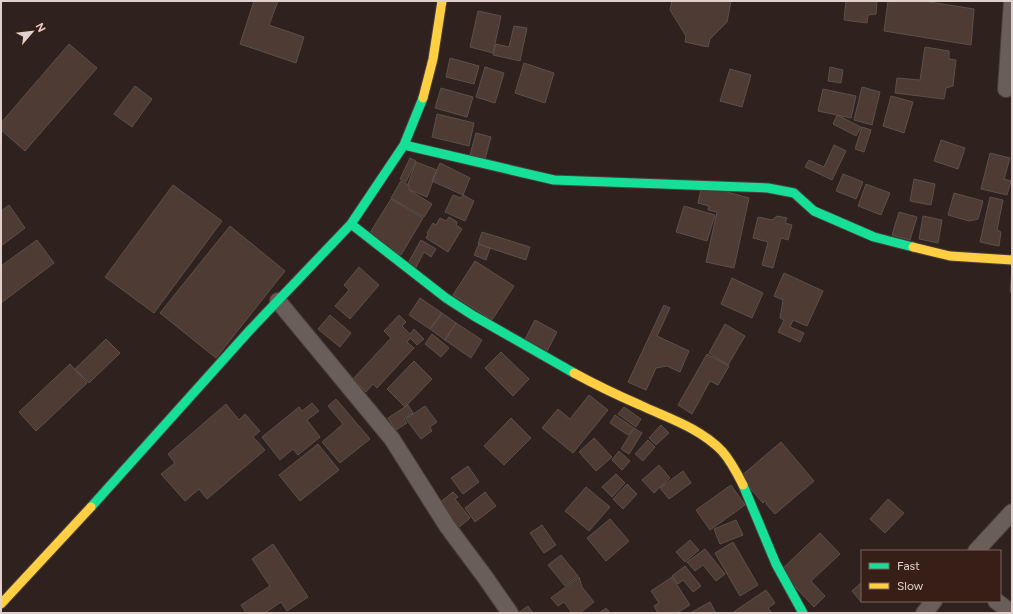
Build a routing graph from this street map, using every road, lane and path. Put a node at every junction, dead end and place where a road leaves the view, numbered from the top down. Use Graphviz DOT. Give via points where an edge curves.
graph roads {
  1 [pos="442,1"];
  2 [pos="1012,1"];
  3 [pos="1006,89"];
  4 [pos="404,145"];
  5 [pos="351,224"];
  6 [pos="1012,260"];
  7 [pos="278,301"];
  8 [pos="1012,512"];
  9 [pos="977,550"];
  10 [pos="933,602"];
  11 [pos="997,602"];
  12 [pos="1,604"];
  13 [pos="510,613"];
  14 [pos="803,613"];
  15 [pos="924,613"];
  16 [pos="1012,613"];
  1 -- 4 [label="street" via="433,59 422,100"];
  2 -- 3 [label="street"];
  4 -- 5 [label="street"];
  4 -- 6 [label="street" via="554,180 768,188 794,193 814,211 874,237 950,256"];
  5 -- 7 [label="street"];
  5 -- 14 [label="street" via="446,298 474,316 605,390 687,426 707,438 732,464 745,488 776,564"];
  7 -- 12 [label="street"];
  7 -- 13 [label="street" via="392,439 447,526"];
  8 -- 9 [label="street"];
  10 -- 15 [label="street"];
  11 -- 16 [label="street"];
}
